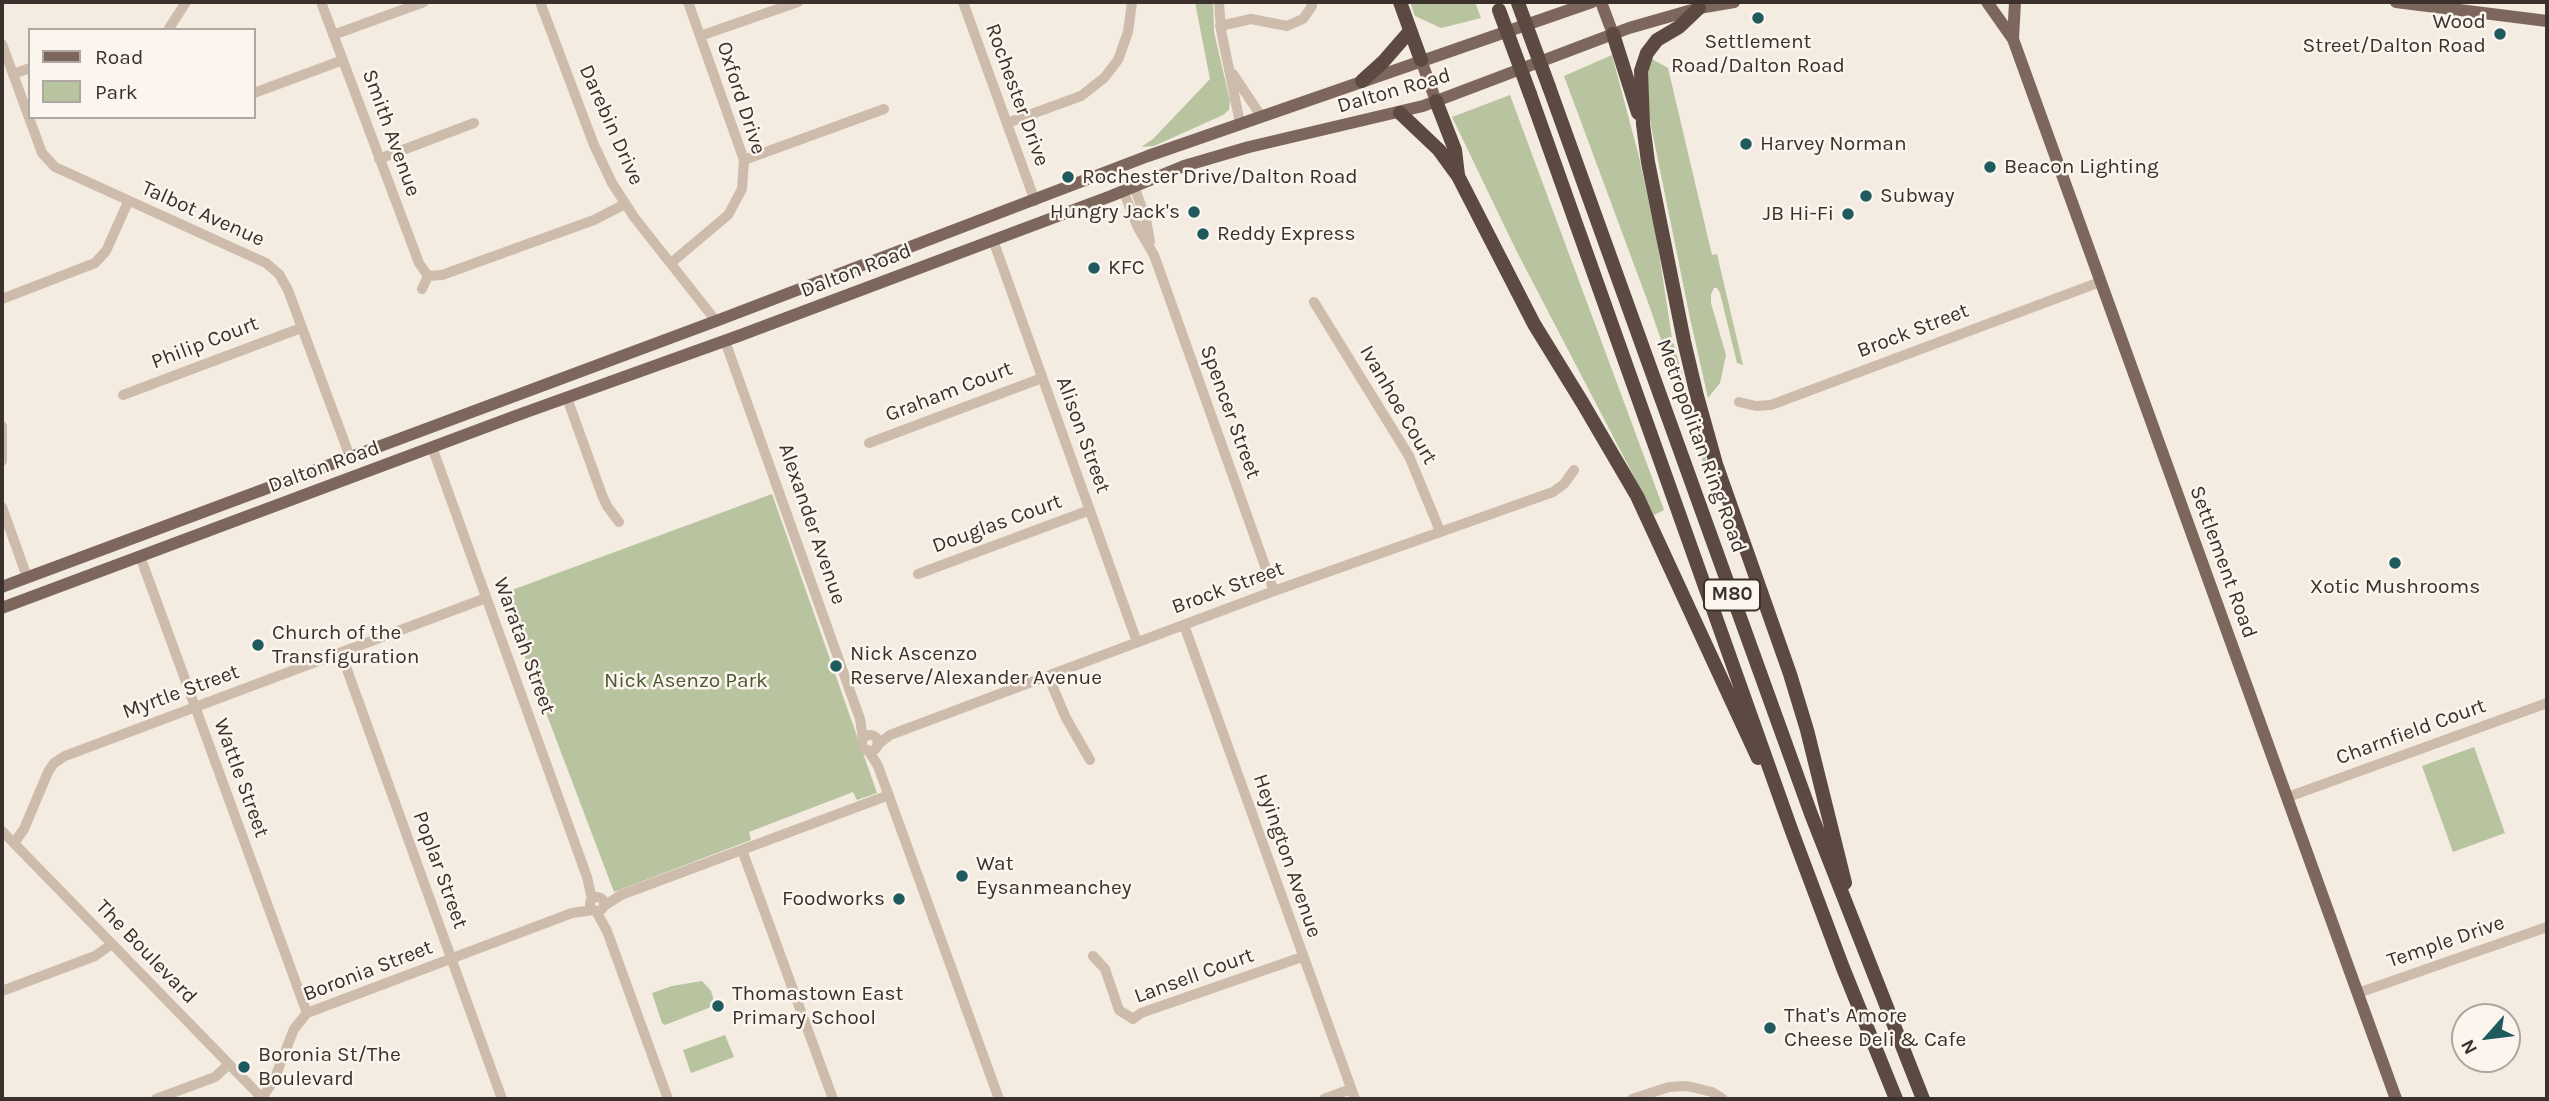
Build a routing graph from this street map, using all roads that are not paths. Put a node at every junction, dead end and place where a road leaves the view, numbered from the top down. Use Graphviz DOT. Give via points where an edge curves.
graph roads {
  1 [pos="186,2"];
  2 [pos="321,2"];
  3 [pos="424,2"];
  4 [pos="540,2"];
  5 [pos="688,2"];
  6 [pos="798,2"];
  7 [pos="963,2"];
  8 [pos="1132,2"];
  9 [pos="1219,2"];
  10 [pos="1311,2"];
  11 [pos="1400,2"];
  12 [pos="1518,2"];
  13 [pos="1592,2"];
  14 [pos="1601,2"];
  15 [pos="1734,2"];
  16 [pos="1987,2"];
  17 [pos="2015,2"];
  18 [pos="2396,2"];
  19 [pos="1497,6"];
  20 [pos="1699,8"];
  21 [pos="2547,21"];
  22 [pos="1220,26"];
  23 [pos="169,28"];
  24 [pos="1410,31"];
  25 [pos="1612,34"];
  26 [pos="333,35"];
  27 [pos="700,36"];
  28 [pos="2012,39"];
  29 [pos="2,44"];
  30 [pos="343,60"];
  31 [pos="1421,60"];
  32 [pos="1230,67"];
  33 [pos="28,69"];
  34 [pos="13,74"];
  35 [pos="1362,81"];
  36 [pos="256,92"];
  37 [pos="1436,102"];
  38 [pos="884,109"];
  39 [pos="1400,113"];
  40 [pos="28,115"];
  41 [pos="1261,116"];
  42 [pos="29,119"];
  43 [pos="474,123"];
  44 [pos="1007,123"];
  45 [pos="1240,123"];
  46 [pos="1643,124"];
  47 [pos="379,159"];
  48 [pos="744,160"];
  49 [pos="1121,168"];
  50 [pos="1458,176"];
  51 [pos="1128,188"];
  52 [pos="1035,201"];
  53 [pos="128,202"];
  54 [pos="625,204"];
  55 [pos="993,240"];
  56 [pos="671,263"];
  57 [pos="428,276"];
  58 [pos="2100,282"];
  59 [pos="422,289"];
  60 [pos="2,299"];
  61 [pos="1314,302"];
  62 [pos="716,321"];
  63 [pos="302,328"];
  64 [pos="725,341"];
  65 [pos="1042,377"];
  66 [pos="122,395"];
  67 [pos="567,398"];
  68 [pos="1739,402"];
  69 [pos="2,426"];
  70 [pos="425,429"];
  71 [pos="869,443"];
  72 [pos="432,447"];
  73 [pos="350,457"];
  74 [pos="2,461"];
  75 [pos="1574,470"];
  76 [pos="2,507"];
  77 [pos="1090,510"];
  78 [pos="619,522"];
  79 [pos="1440,531"];
  80 [pos="140,556"];
  81 [pos="918,574"];
  82 [pos="27,577"];
  83 [pos="2,587"];
  84 [pos="1274,591"];
  85 [pos="486,598"];
  86 [pos="2,608"];
  87 [pos="1184,625"];
  88 [pos="1137,642"];
  89 [pos="341,653"];
  90 [pos="1048,676"];
  91 [pos="2547,703"];
  92 [pos="195,707"];
  93 [pos="871,742"];
  94 [pos="1090,760"];
  95 [pos="889,795"];
  96 [pos="2288,797"];
  97 [pos="1791,829"];
  98 [pos="2,831"];
  99 [pos="14,843"];
  100 [pos="742,850"];
  101 [pos="597,904"];
  102 [pos="1852,919"];
  103 [pos="2547,927"];
  104 [pos="112,944"];
  105 [pos="1093,957"];
  106 [pos="1302,957"];
  107 [pos="452,958"];
  108 [pos="2,991"];
  109 [pos="2358,993"];
  110 [pos="307,1013"];
  111 [pos="229,1064"];
  112 [pos="1353,1094"];
  113 [pos="156,1099"];
  114 [pos="263,1099"];
  115 [pos="502,1099"];
  116 [pos="668,1099"];
  117 [pos="833,1099"];
  118 [pos="999,1099"];
  119 [pos="1324,1099"];
  120 [pos="1632,1099"];
  121 [pos="1723,1099"];
  122 [pos="1896,1099"];
  123 [pos="1923,1099"];
  124 [pos="2396,1099"];
  1 -- 23 [label="street"];
  2 -- 26 [label="street, Smith Avenue"];
  3 -- 26 [label="street"];
  4 -- 54 [label="street, Darebin Drive" via="594,145"];
  5 -- 27 [label="street, Oxford Drive"];
  6 -- 27 [label="street"];
  7 -- 44 [label="street, Rochester Drive"];
  8 -- 44 [label="street" via="1118,60 1104,78 1081,96"];
  9 -- 22 [label="street"];
  10 -- 22 [label="street" via="1303,19 1287,26 1251,19"];
  11 -- 24 [label="highway"];
  12 -- 102 [label="highway, Metropolitan Ring Road / M80, bridge"];
  13 -- 31 [label="main road, Dalton Road"];
  14 -- 25 [label="main road"];
  15 -- 20 [label="main road, Dalton Road"];
  16 -- 28 [label="main road, Settlement Road"];
  17 -- 28 [label="main road, Settlement Road"];
  18 -- 21 [label="main road"];
  19 -- 97 [label="highway, Metropolitan Ring Road / M80, bridge"];
  20 -- 25 [label="main road, Dalton Road"];
  20 -- 46 [label="highway" via="1647,53 1641,71"];
  22 -- 32 [label="street"];
  24 -- 31 [label="highway"];
  24 -- 35 [label="highway"];
  25 -- 37 [label="main road, Dalton Road"];
  25 -- 46 [label="highway"];
  26 -- 30 [label="street, Smith Avenue"];
  27 -- 48 [label="street, Oxford Drive"];
  28 -- 58 [label="main road, Settlement Road"];
  29 -- 34 [label="street, Talbot Avenue"];
  30 -- 36 [label="street"];
  30 -- 47 [label="street, Smith Avenue"];
  31 -- 35 [label="main road, Dalton Road"];
  31 -- 37 [label="main road"];
  32 -- 41 [label="street"];
  32 -- 45 [label="street"];
  33 -- 34 [label="street"];
  34 -- 40 [label="street, Talbot Avenue"];
  35 -- 41 [label="main road, Dalton Road"];
  37 -- 39 [label="main road, Dalton Road"];
  37 -- 50 [label="highway" via="1455,150"];
  38 -- 48 [label="street"];
  39 -- 50 [label="highway" via="1440,150"];
  39 -- 51 [label="main road, Dalton Road" via="1249,147"];
  41 -- 45 [label="main road, Dalton Road"];
  42 -- 53 [label="street, Talbot Avenue" via="49,162"];
  43 -- 47 [label="street"];
  44 -- 52 [label="street, Rochester Drive"];
  45 -- 49 [label="main road, Dalton Road"];
  46 -- 102 [label="highway" via="1697,396 1807,730"];
  47 -- 57 [label="street, Smith Avenue"];
  48 -- 56 [label="street, Oxford Drive" via="743,189 728,215"];
  49 -- 51 [label="main road, Spencer Street"];
  49 -- 52 [label="main road, Dalton Road"];
  50 -- 97 [label="highway" via="1534,324 1637,496"];
  51 -- 55 [label="main road, Dalton Road"];
  51 -- 84 [label="street, Spencer Street" via="1138,228 1150,246"];
  52 -- 62 [label="main road, Dalton Road"];
  53 -- 60 [label="street" via="106,251 95,263"];
  53 -- 63 [label="street, Talbot Avenue" via="273,268 284,281"];
  54 -- 56 [label="street, Darebin Drive"];
  54 -- 57 [label="street" via="442,275"];
  55 -- 64 [label="main road, Dalton Road"];
  55 -- 65 [label="street, Alison Street"];
  56 -- 62 [label="street, Darebin Drive"];
  57 -- 59 [label="street"];
  58 -- 68 [label="street, Brock Street" via="1771,405"];
  58 -- 96 [label="main road, Settlement Road"];
  61 -- 79 [label="street, Ivanhoe Court" via="1409,456"];
  62 -- 64 [label="main road"];
  62 -- 70 [label="main road, Dalton Road"];
  63 -- 66 [label="street, Philip Court"];
  63 -- 73 [label="street, Talbot Avenue"];
  64 -- 67 [label="main road, Dalton Road"];
  64 -- 93 [label="street, Alexander Avenue"];
  65 -- 71 [label="street, Graham Court"];
  65 -- 77 [label="street, Alison Street"];
  67 -- 72 [label="main road, Dalton Road"];
  67 -- 78 [label="street" via="602,495"];
  69 -- 74 [label="street"];
  70 -- 72 [label="main road, Waratah Street"];
  70 -- 73 [label="main road, Dalton Road"];
  72 -- 80 [label="main road, Dalton Road"];
  72 -- 85 [label="street, Waratah Street"];
  73 -- 82 [label="main road, Dalton Road"];
  75 -- 79 [label="street, Brock Street" via="1553,492"];
  76 -- 82 [label="street"];
  77 -- 81 [label="street, Douglas Court"];
  77 -- 88 [label="street, Alison Street"];
  79 -- 84 [label="street, Brock Street"];
  80 -- 86 [label="main road, Dalton Road"];
  80 -- 92 [label="street, Wattle Street"];
  82 -- 83 [label="main road, Dalton Road"];
  84 -- 87 [label="street, Brock Street"];
  85 -- 89 [label="street, Myrtle Street"];
  85 -- 101 [label="street, Waratah Street"];
  87 -- 88 [label="street, Brock Street"];
  87 -- 106 [label="street, Heyington Avenue"];
  88 -- 90 [label="street, Brock Street"];
  89 -- 92 [label="street, Myrtle Street"];
  89 -- 107 [label="street, Poplar Street"];
  90 -- 93 [label="street, Brock Street"];
  90 -- 94 [label="street"];
  91 -- 96 [label="street, Charnfield Court"];
  92 -- 99 [label="street, Myrtle Street" via="54,763"];
  92 -- 110 [label="street, Wattle Street"];
  93 -- 95 [label="street, Alexander Avenue"];
  95 -- 100 [label="street, Boronia Street"];
  95 -- 118 [label="street, Alexander Avenue"];
  96 -- 109 [label="main road, Settlement Road"];
  97 -- 122 [label="highway, Metropolitan Ring Road / M80"];
  98 -- 99 [label="street, The Boulevard"];
  99 -- 104 [label="street, The Boulevard"];
  100 -- 101 [label="street, Boronia Street"];
  100 -- 117 [label="street"];
  101 -- 107 [label="street, Boronia Street"];
  101 -- 116 [label="street, Waratah Street"];
  102 -- 123 [label="highway, Metropolitan Ring Road / M80"];
  103 -- 109 [label="street, Temple Drive"];
  104 -- 108 [label="street" via="94,956"];
  104 -- 111 [label="street, The Boulevard"];
  105 -- 106 [label="street, Lansell Court" via="1105,969 1119,1010 1133,1019"];
  106 -- 112 [label="street, Heyington Avenue"];
  107 -- 110 [label="street, Boronia Street"];
  107 -- 115 [label="street, Poplar Street"];
  109 -- 124 [label="main road, Settlement Road"];
  110 -- 114 [label="street, Boronia Street" via="294,1029"];
  111 -- 113 [label="street" via="215,1077"];
  111 -- 114 [label="street, The Boulevard"];
  112 -- 119 [label="street"];
  120 -- 121 [label="street" via="1687,1086"];
}
